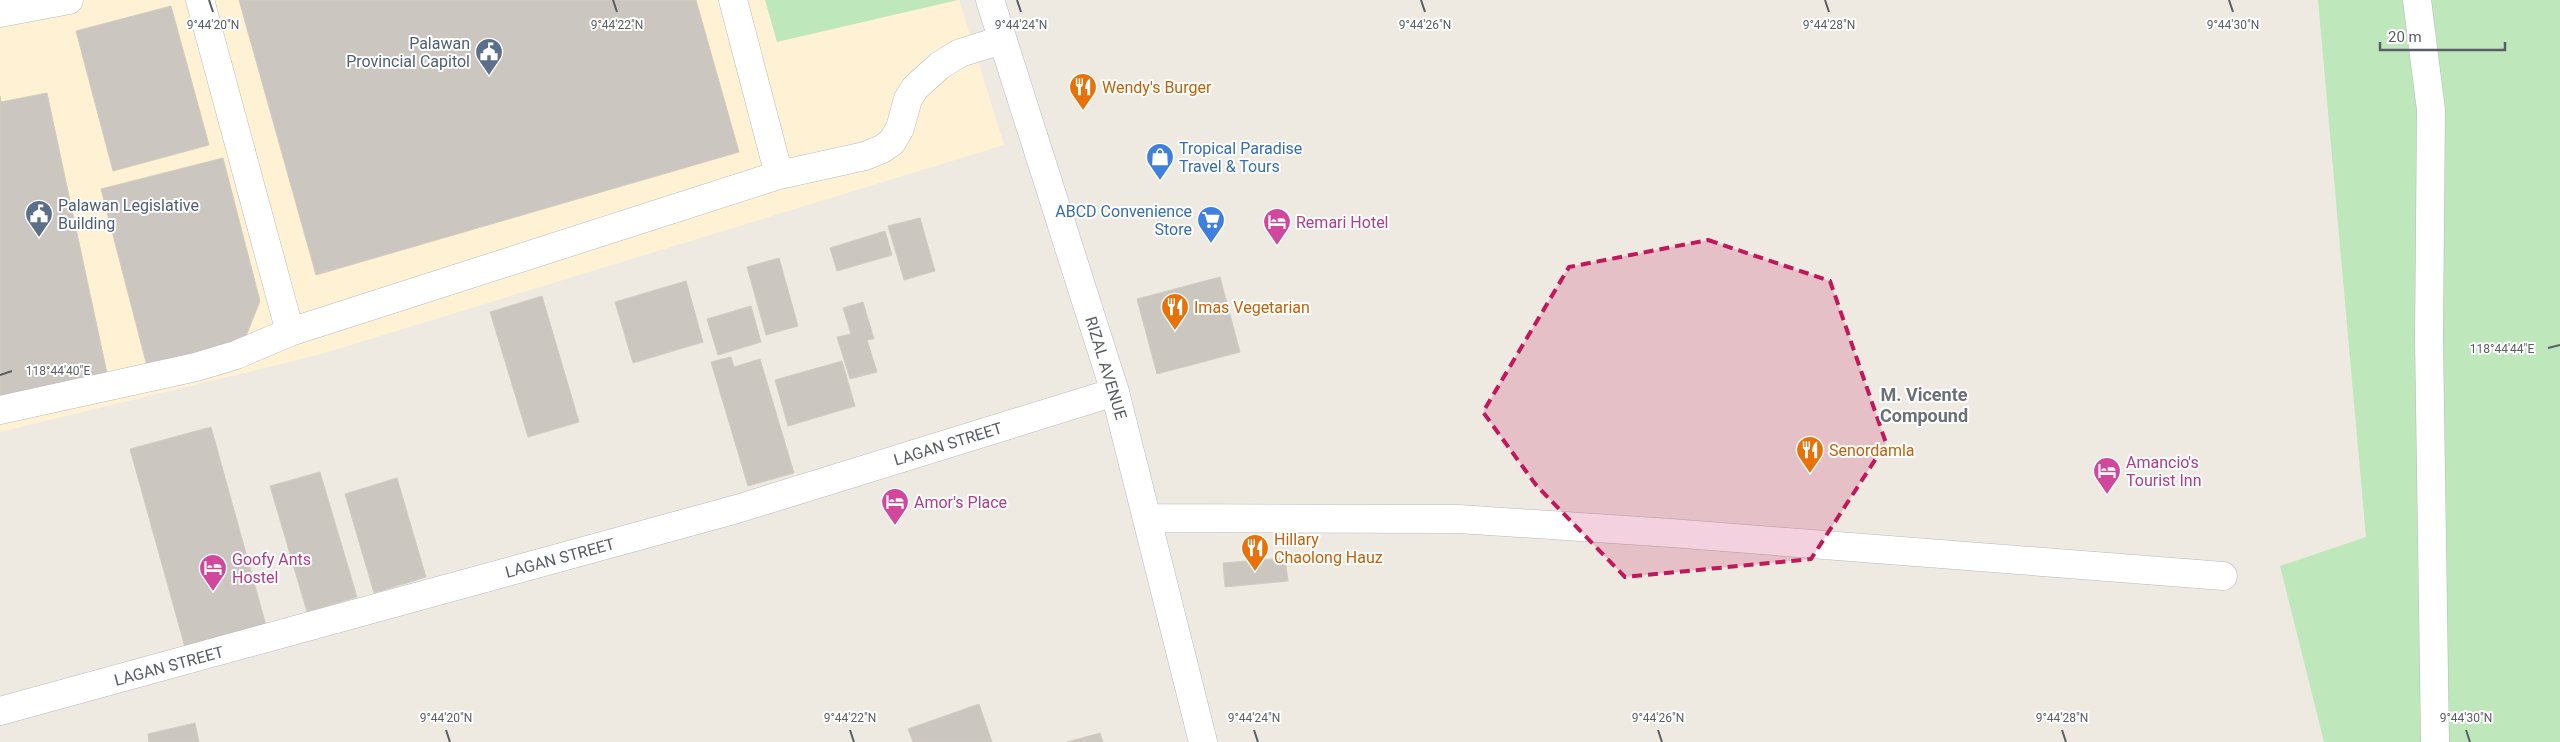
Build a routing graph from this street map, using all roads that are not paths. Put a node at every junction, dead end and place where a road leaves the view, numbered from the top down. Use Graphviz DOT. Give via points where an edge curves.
graph roads {
  1 [pos="68,0"];
  2 [pos="200,0"];
  3 [pos="733,0"];
  4 [pos="990,0"];
  5 [pos="2417,0"];
  6 [pos="0,13"];
  7 [pos="1002,40"];
  8 [pos="779,174"];
  9 [pos="290,332"];
  10 [pos="1115,392"];
  11 [pos="0,410"];
  12 [pos="1148,518"];
  13 [pos="2223,576"];
  14 [pos="0,711"];
  15 [pos="1203,742"];
  16 [pos="2436,742"];
  1 -- 6 [label="street"];
  2 -- 9 [label="street"];
  3 -- 8 [label="street"];
  4 -- 7 [label="street, RIZAL AVENUE"];
  5 -- 16 [label="street" via="2431,110 2429,339"];
  7 -- 8 [label="street" via="960,53 914,88 900,128 892,142 882,149 865,156"];
  7 -- 10 [label="street, RIZAL AVENUE"];
  8 -- 9 [label="street"];
  9 -- 11 [label="street" via="236,355 196,367"];
  10 -- 12 [label="street, RIZAL AVENUE"];
  10 -- 14 [label="street, LAGAN STREET" via="736,509"];
  12 -- 13 [label="street" via="1458,520 1671,533"];
  12 -- 15 [label="street, RIZAL AVENUE"];
}
